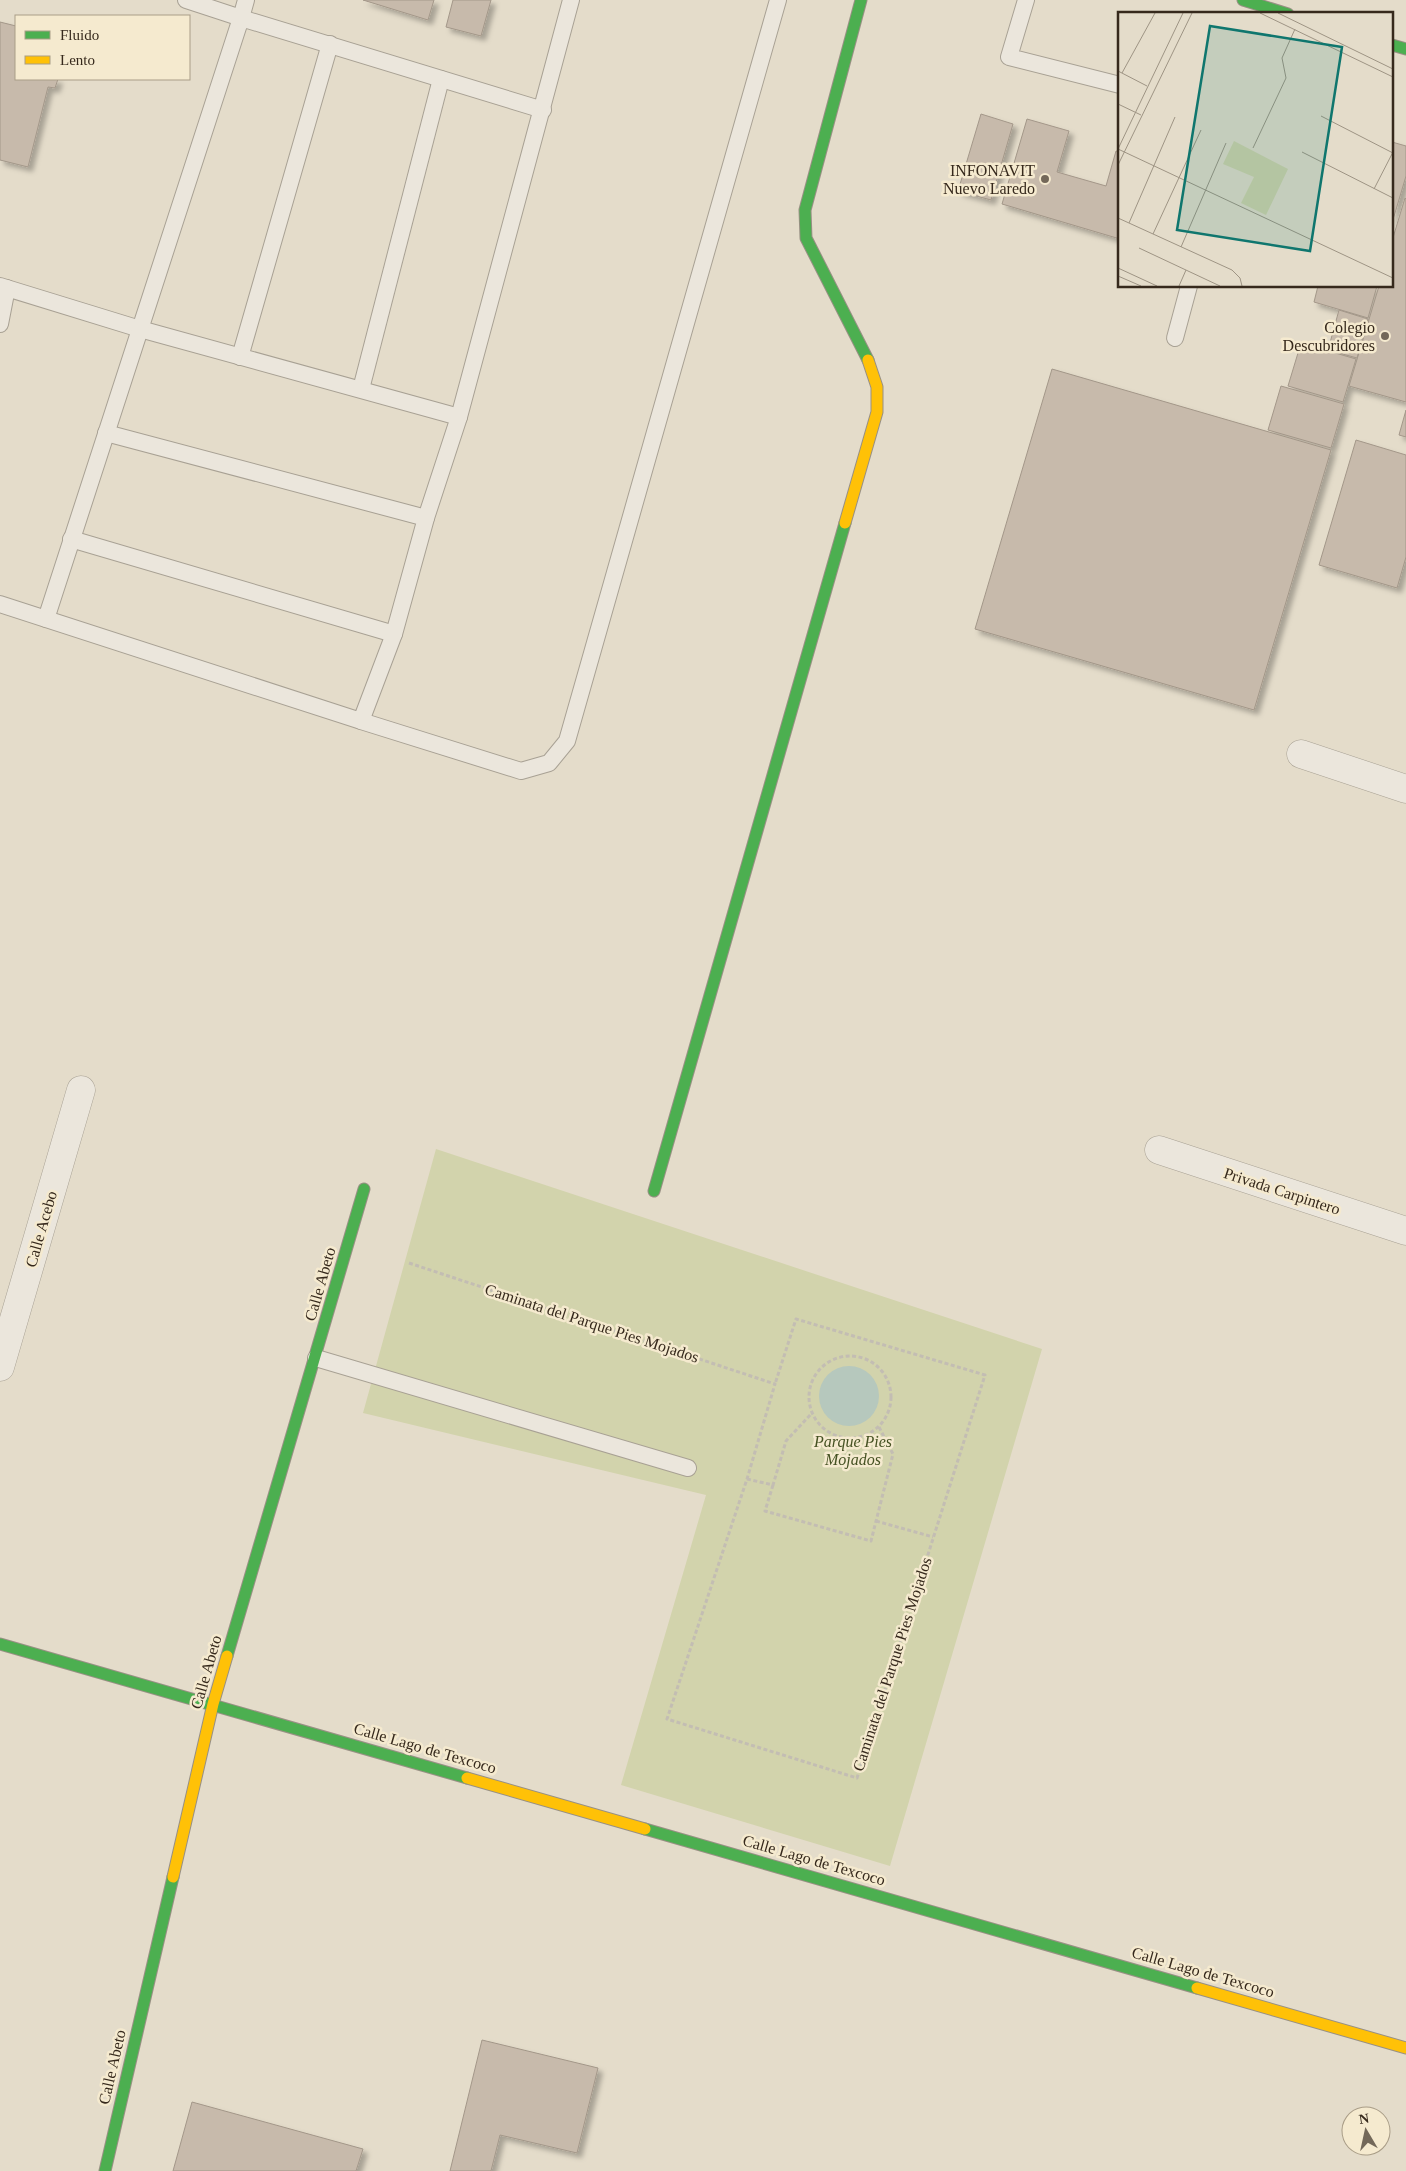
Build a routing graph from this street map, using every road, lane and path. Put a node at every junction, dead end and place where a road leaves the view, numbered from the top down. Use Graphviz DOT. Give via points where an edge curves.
graph roads {
  1 [pos="186,0"];
  2 [pos="246,0"];
  3 [pos="571,0"];
  4 [pos="778,0"];
  5 [pos="861,0"];
  6 [pos="1026,0"];
  7 [pos="1242,0"];
  8 [pos="1262,10"];
  9 [pos="1275,12"];
  10 [pos="241,18"];
  11 [pos="330,44"];
  12 [pos="441,79"];
  13 [pos="1118,84"];
  14 [pos="543,110"];
  15 [pos="3,287"];
  16 [pos="1188,288"];
  17 [pos="0,324"];
  18 [pos="140,329"];
  19 [pos="1175,338"];
  20 [pos="240,357"];
  21 [pos="362,389"];
  22 [pos="459,417"];
  23 [pos="106,433"];
  24 [pos="426,518"];
  25 [pos="71,539"];
  26 [pos="0,604"];
  27 [pos="46,619"];
  28 [pos="394,634"];
  29 [pos="361,721"];
  30 [pos="1301,754"];
  31 [pos="1406,789"];
  32 [pos="81,1090"];
  33 [pos="1159,1150"];
  34 [pos="364,1189"];
  35 [pos="654,1191"];
  36 [pos="1406,1231"];
  37 [pos="409,1262"];
  38 [pos="316,1358"];
  39 [pos="0,1367"];
  40 [pos="775,1384"];
  41 [pos="812,1413"];
  42 [pos="879,1426"];
  43 [pos="688,1468"];
  44 [pos="747,1478"];
  45 [pos="773,1485"];
  46 [pos="876,1521"];
  47 [pos="934,1537"];
  48 [pos="0,1644"];
  49 [pos="213,1704"];
  50 [pos="1406,2048"];
  51 [pos="105,2171"];
  1 -- 10 [label="lane"];
  2 -- 10 [label="lane"];
  3 -- 14 [label="lane"];
  4 -- 29 [label="lane" via="567,740 549,763 521,771"];
  5 -- 35 [label="street" via="805,210 806,238 870,366 877,387 877,412"];
  6 -- 13 [label="lane" via="1009,57"];
  7 -- 8 [label="street"];
  8 -- 9 [label="street"];
  10 -- 11 [label="lane"];
  10 -- 18 [label="lane"];
  11 -- 12 [label="lane"];
  11 -- 20 [label="lane"];
  12 -- 14 [label="lane"];
  12 -- 21 [label="lane"];
  14 -- 22 [label="lane"];
  15 -- 17 [label="lane"];
  15 -- 18 [label="lane"];
  16 -- 19 [label="lane"];
  18 -- 20 [label="lane"];
  18 -- 23 [label="lane"];
  20 -- 21 [label="lane"];
  21 -- 22 [label="lane"];
  22 -- 24 [label="lane"];
  23 -- 24 [label="lane"];
  23 -- 25 [label="lane"];
  24 -- 28 [label="lane"];
  25 -- 27 [label="lane"];
  25 -- 28 [label="lane"];
  26 -- 27 [label="lane"];
  27 -- 29 [label="lane"];
  28 -- 29 [label="lane"];
  30 -- 31 [label="street"];
  32 -- 39 [label="street, Calle Acebo"];
  33 -- 36 [label="street, Privada Carpintero"];
  34 -- 38 [label="street, Calle Abeto"];
  37 -- 40 [label="path, Caminata del Parque Pies Mojados"];
  38 -- 43 [label="lane"];
  38 -- 49 [label="street, Calle Abeto"];
  40 -- 44 [label="path, Caminata del Parque Pies Mojados"];
  40 -- 47 [label="path, Caminata del Parque Pies Mojados" via="796,1318 985,1376"];
  41 -- 42 [label="path" via="818,1424 841,1438 861,1436"];
  41 -- 42 [label="path" via="808,1400 809,1386 815,1374 837,1357 851,1355 876,1365 890,1388 891,1403"];
  41 -- 45 [label="path" via="786,1441"];
  42 -- 46 [label="path" via="893,1454"];
  44 -- 45 [label="path"];
  44 -- 47 [label="path, Caminata del Parque Pies Mojados" via="667,1719 857,1778"];
  45 -- 46 [label="path" via="764,1511 871,1541"];
  46 -- 47 [label="path"];
  48 -- 49 [label="street, Calle Lago de Texcoco"];
  49 -- 50 [label="street, Calle Lago de Texcoco"];
  49 -- 51 [label="street, Calle Abeto"];
}
